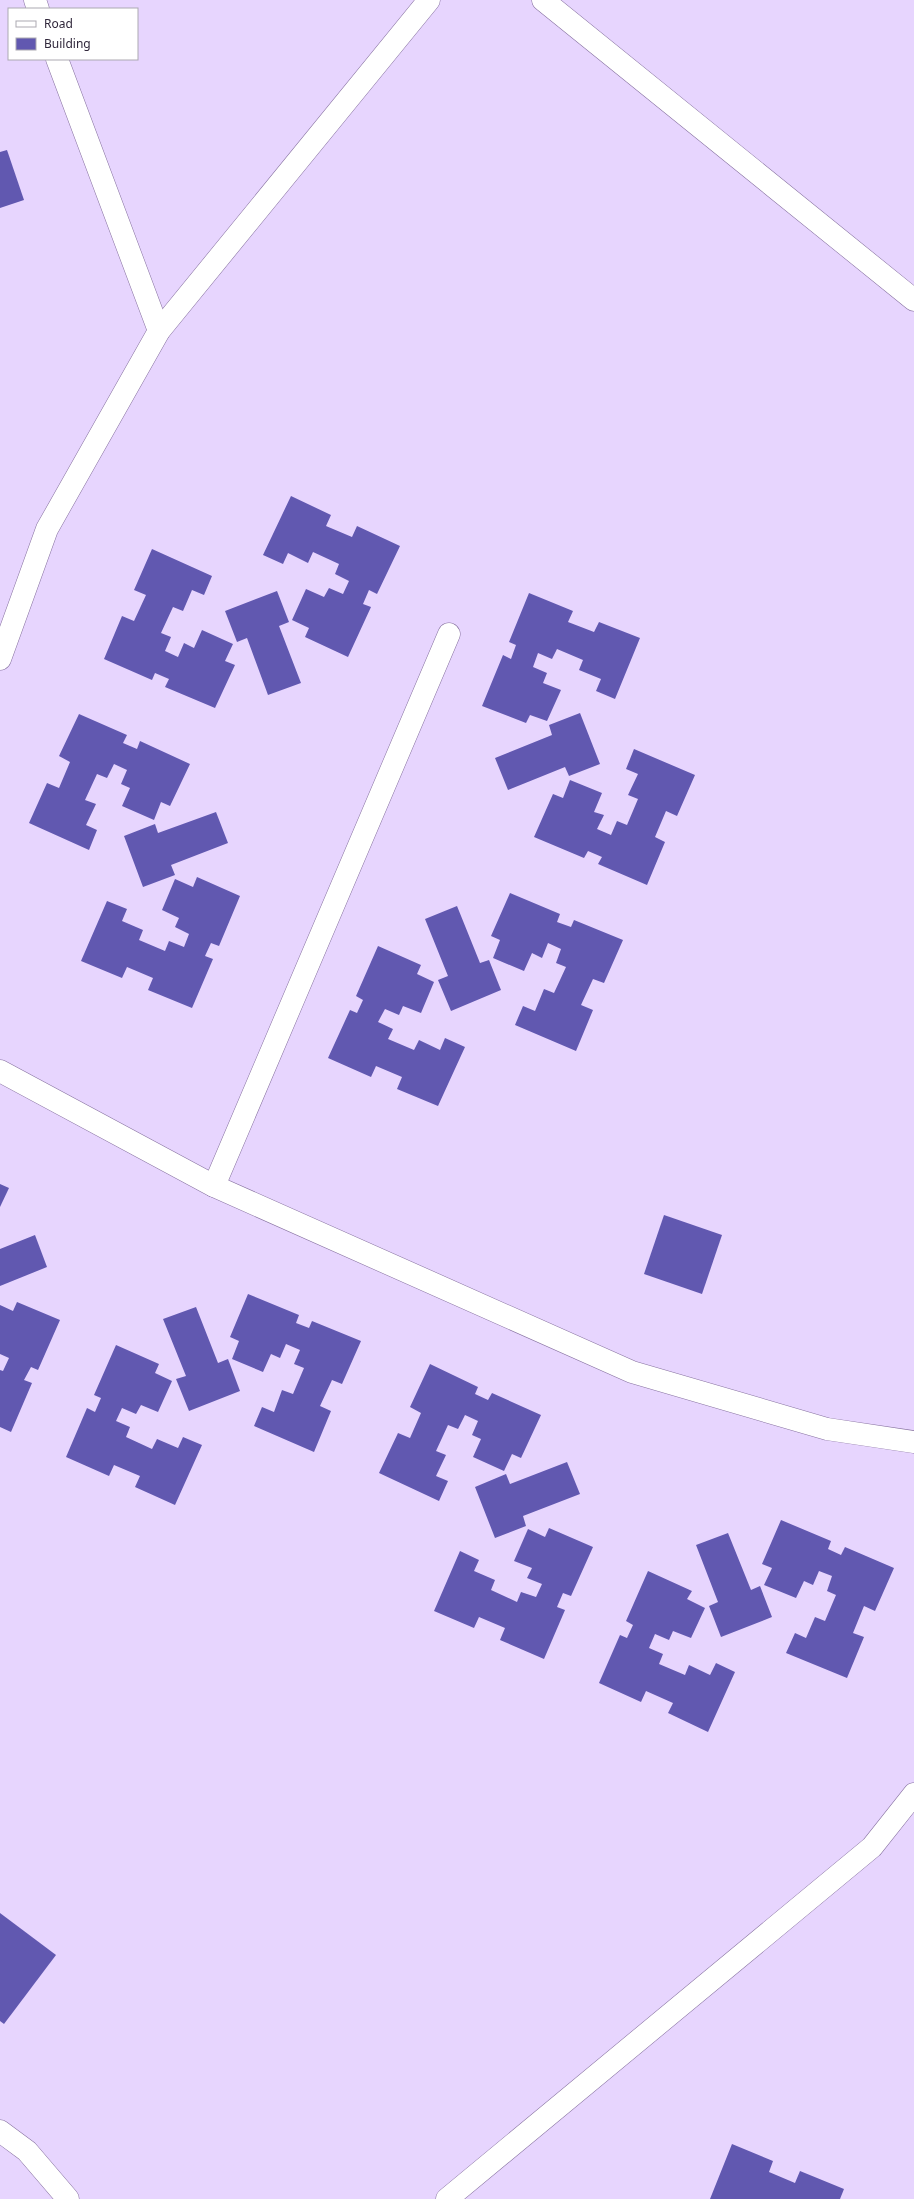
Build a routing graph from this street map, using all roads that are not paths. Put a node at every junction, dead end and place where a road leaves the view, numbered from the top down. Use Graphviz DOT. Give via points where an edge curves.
graph roads {
  1 [pos="429,0"];
  2 [pos="543,0"];
  3 [pos="57,60"];
  4 [pos="914,300"];
  5 [pos="159,331"];
  6 [pos="449,634"];
  7 [pos="0,660"];
  8 [pos="0,1071"];
  9 [pos="214,1186"];
  10 [pos="914,1442"];
  11 [pos="914,1794"];
  12 [pos="0,2131"];
  13 [pos="68,2199"];
  14 [pos="447,2199"];
  1 -- 5 [label="street"];
  2 -- 4 [label="street"];
  3 -- 5 [label="street"];
  5 -- 7 [label="street" via="47,529"];
  6 -- 9 [label="street"];
  8 -- 9 [label="street"];
  9 -- 10 [label="street" via="632,1372 827,1430"];
  11 -- 14 [label="street" via="872,1848"];
  12 -- 13 [label="street" via="27,2150"];
}
